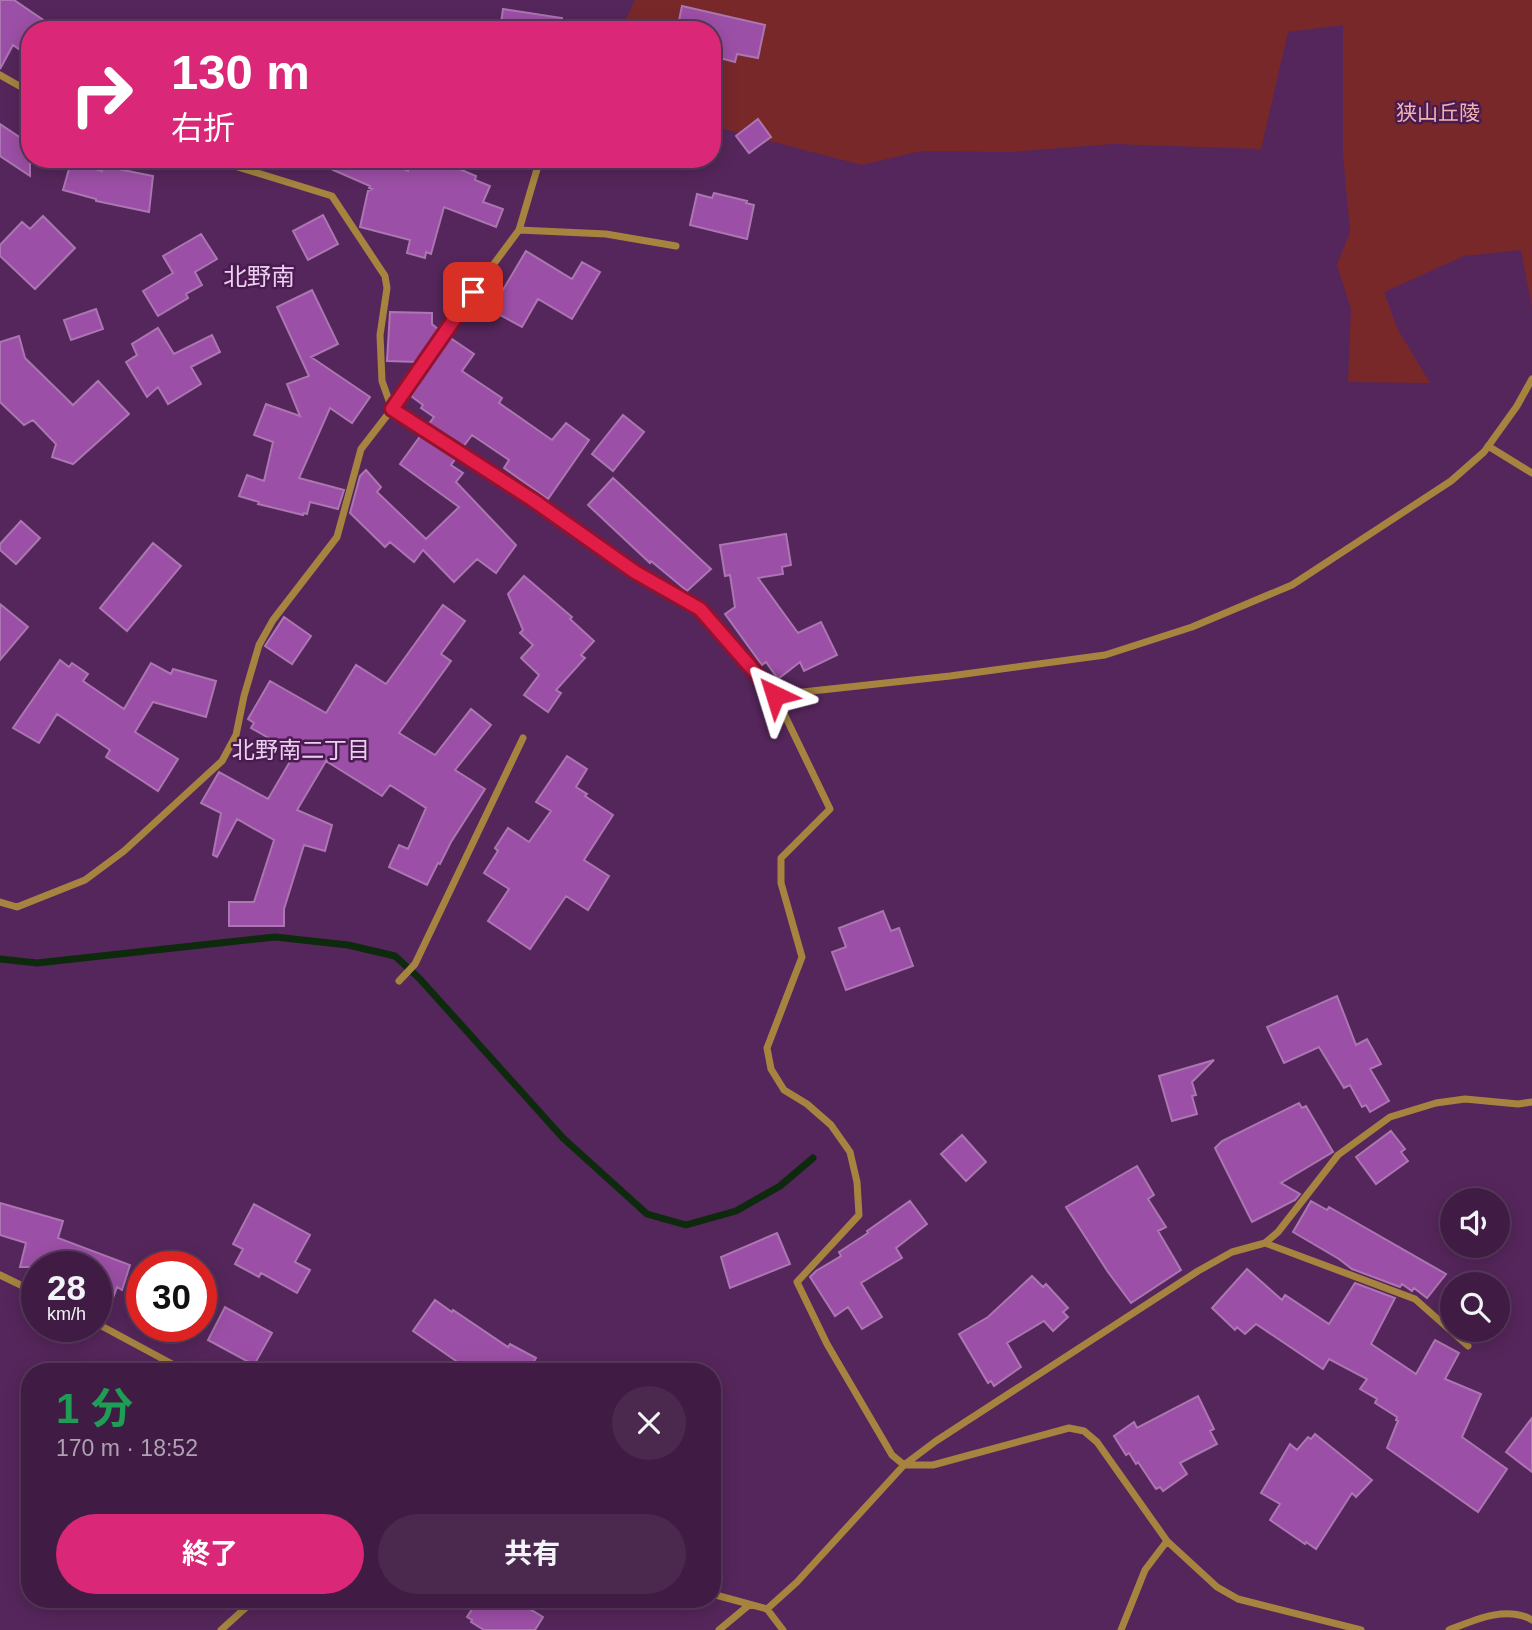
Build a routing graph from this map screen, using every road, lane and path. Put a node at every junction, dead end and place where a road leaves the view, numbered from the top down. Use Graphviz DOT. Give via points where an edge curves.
graph roads {
  1 [pos="0,75"];
  2 [pos="21,87"];
  3 [pos="241,168"];
  4 [pos="537,168"];
  5 [pos="519,230"];
  6 [pos="676,246"];
  7 [pos="1532,379"];
  8 [pos="392,409"];
  9 [pos="1488,446"];
  10 [pos="1532,473"];
  11 [pos="775,695"];
  12 [pos="523,738"];
  13 [pos="0,902"];
  14 [pos="399,981"];
  15 [pos="1532,1102"];
  16 [pos="1265,1243"];
  17 [pos="0,1275"];
  18 [pos="21,1285"];
  19 [pos="112,1332"];
  20 [pos="1468,1346"];
  21 [pos="170,1363"];
  22 [pos="904,1465"];
  23 [pos="1167,1541"];
  24 [pos="721,1597"];
  25 [pos="749,1605"];
  26 [pos="245,1608"];
  27 [pos="767,1609"];
  28 [pos="1532,1620"];
  29 [pos="221,1630"];
  30 [pos="719,1630"];
  31 [pos="783,1630"];
  32 [pos="1121,1630"];
  33 [pos="1361,1630"];
  34 [pos="1449,1630"];
  1 -- 2 [label="street"];
  3 -- 8 [label="street" via="332,196 386,275 380,335 382,381"];
  4 -- 5 [label="street"];
  5 -- 6 [label="street" via="606,234"];
  5 -- 8 [label="street"];
  7 -- 9 [label="street"];
  8 -- 11 [label="street" via="635,572 700,609"];
  8 -- 13 [label="street" via="361,449 337,537 273,620 260,645 236,735 222,761 124,851 85,880 17,907"];
  9 -- 10 [label="street"];
  9 -- 11 [label="street" via="1451,481 1292,585 1192,627 1105,655"];
  11 -- 22 [label="street" via="830,809 782,858 781,883 802,957 767,1048 771,1069 784,1090 831,1125 850,1152 859,1215 797,1282 827,1344 892,1455"];
  12 -- 14 [label="street" via="415,964"];
  15 -- 16 [label="street" via="1465,1099 1390,1118 1338,1155"];
  16 -- 20 [label="street" via="1415,1299"];
  16 -- 22 [label="street" via="1232,1252 1198,1271"];
  17 -- 18 [label="street"];
  19 -- 21 [label="street"];
  22 -- 23 [label="street" via="933,1465 1069,1428 1084,1430 1097,1441"];
  22 -- 27 [label="street"];
  23 -- 32 [label="street" via="1145,1570"];
  23 -- 33 [label="street" via="1217,1587 1238,1599"];
  24 -- 25 [label="street"];
  25 -- 27 [label="street"];
  25 -- 30 [label="street"];
  26 -- 29 [label="street"];
  27 -- 31 [label="street"];
  28 -- 34 [label="street" via="1502,1613"];
}
